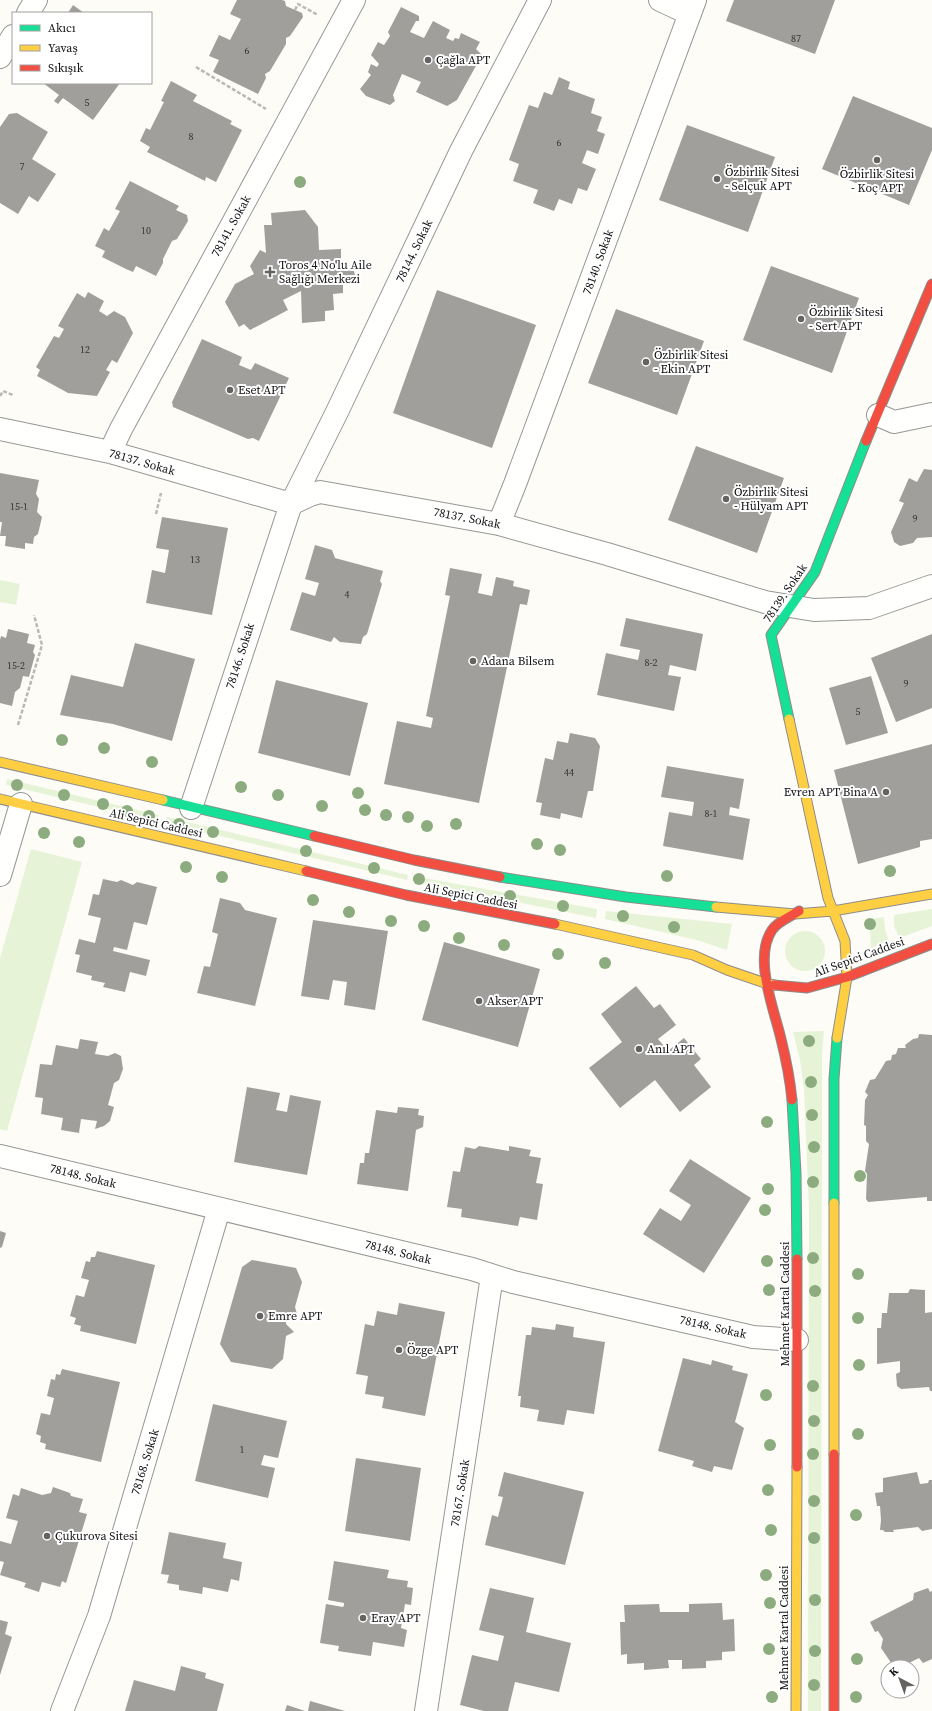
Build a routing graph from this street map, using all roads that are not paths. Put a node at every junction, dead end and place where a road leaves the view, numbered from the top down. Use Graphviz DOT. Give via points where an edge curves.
graph roads {
  1 [pos="36,0"];
  2 [pos="354,0"];
  3 [pos="540,0"];
  4 [pos="660,0"];
  5 [pos="692,7"];
  6 [pos="29,12"];
  7 [pos="12,38"];
  8 [pos="0,56"];
  9 [pos="932,284"];
  10 [pos="932,414"];
  11 [pos="878,415"];
  12 [pos="0,428"];
  13 [pos="110,452"];
  14 [pos="291,504"];
  15 [pos="499,524"];
  16 [pos="932,586"];
  17 [pos="790,606"];
  18 [pos="0,762"];
  19 [pos="10,801"];
  20 [pos="191,808"];
  21 [pos="0,875"];
  22 [pos="825,884"];
  23 [pos="932,894"];
  24 [pos="816,895"];
  25 [pos="806,905"];
  26 [pos="833,911"];
  27 [pos="795,914"];
  28 [pos="932,944"];
  29 [pos="847,977"];
  30 [pos="768,984"];
  31 [pos="0,1156"];
  32 [pos="219,1209"];
  33 [pos="492,1276"];
  34 [pos="797,1340"];
  35 [pos="62,1711"];
  36 [pos="426,1711"];
  37 [pos="796,1711"];
  38 [pos="834,1711"];
  1 -- 6 [label="street"];
  2 -- 13 [label="street, 78141. Sokak"];
  3 -- 14 [label="street, 78144. Sokak" via="462,151"];
  4 -- 5 [label="street"];
  5 -- 15 [label="street, 78140. Sokak"];
  7 -- 8 [label="street"];
  9 -- 11 [label="main road, 78139. Sokak"];
  10 -- 11 [label="street" via="894,422"];
  11 -- 17 [label="main road, 78139. Sokak" via="815,572"];
  12 -- 13 [label="street, 78137. Sokak"];
  13 -- 14 [label="street, 78137. Sokak"];
  14 -- 15 [label="street, 78137. Sokak" via="320,492"];
  14 -- 20 [label="street, 78146. Sokak"];
  15 -- 17 [label="street, 78137. Sokak" via="765,602"];
  16 -- 17 [label="street, 78137. Sokak" via="869,608 814,610"];
  17 -- 22 [label="main road, 78139. Sokak" via="771,635"];
  18 -- 20 [label="main road, Ali Sepici Caddesi"];
  19 -- 21 [label="street"];
  19 -- 30 [label="main road, Ali Sepici Caddesi" via="406,895 599,933 693,955"];
  20 -- 27 [label="main road, Ali Sepici Caddesi" via="497,877 626,898"];
  22 -- 24 [label="main road"];
  22 -- 26 [label="main road, 78139. Sokak"];
  23 -- 26 [label="main road, Ali Sepici Caddesi"];
  25 -- 27 [label="main road"];
  26 -- 27 [label="main road, Ali Sepici Caddesi"];
  26 -- 29 [label="main road" via="845,942"];
  27 -- 30 [label="main road, Mehmet Kartal Caddesi" via="771,930 764,953"];
  28 -- 29 [label="main road, Ali Sepici Caddesi"];
  29 -- 30 [label="main road, Ali Sepici Caddesi" via="807,988"];
  29 -- 38 [label="main road" via="838,1025 834,1079"];
  30 -- 34 [label="main road, Mehmet Kartal Caddesi" via="791,1090 793,1112"];
  31 -- 32 [label="street, 78148. Sokak"];
  32 -- 33 [label="street, 78148. Sokak"];
  32 -- 35 [label="street, 78168. Sokak" via="99,1616"];
  33 -- 34 [label="street, 78148. Sokak" via="753,1337"];
  33 -- 36 [label="street, 78167. Sokak"];
  34 -- 37 [label="main road, Mehmet Kartal Caddesi"];
}
